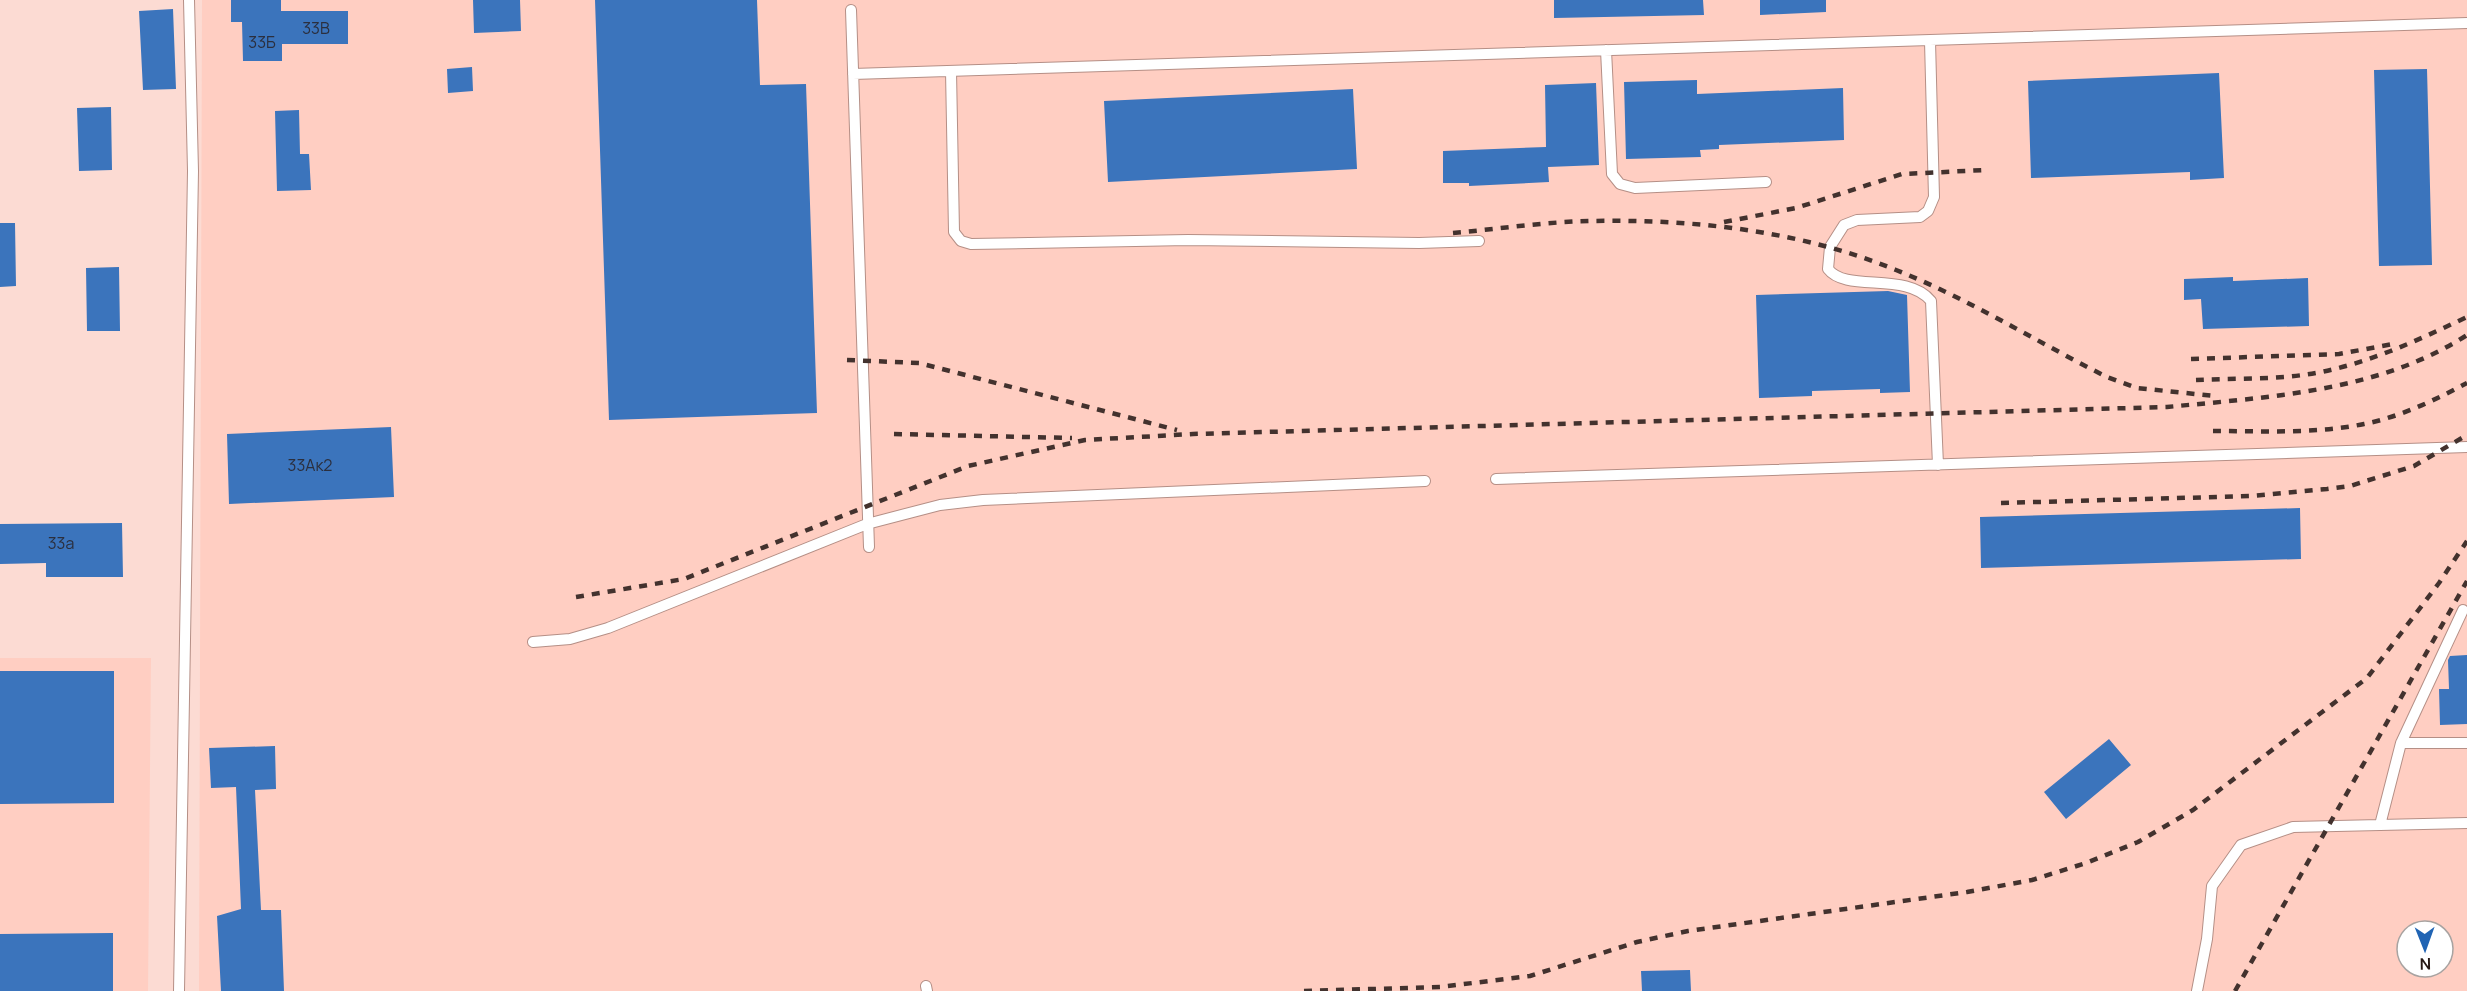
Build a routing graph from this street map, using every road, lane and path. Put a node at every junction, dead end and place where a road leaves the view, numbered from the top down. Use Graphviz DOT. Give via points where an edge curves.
graph roads {
  1 [pos="189,0"];
  2 [pos="851,10"];
  3 [pos="2467,23"];
  4 [pos="1930,41"];
  5 [pos="1606,50"];
  6 [pos="951,71"];
  7 [pos="853,74"];
  8 [pos="1766,182"];
  9 [pos="1479,241"];
  10 [pos="2467,447"];
  11 [pos="1938,465"];
  12 [pos="1496,479"];
  13 [pos="1425,482"];
  14 [pos="867,524"];
  15 [pos="869,547"];
  16 [pos="2463,610"];
  17 [pos="533,642"];
  18 [pos="2401,743"];
  19 [pos="2467,743"];
  20 [pos="2467,823"];
  21 [pos="2380,825"];
  22 [pos="179,991"];
  23 [pos="2197,991"];
  1 -- 22 [label="lane" via="193,171"];
  2 -- 7 [label="lane"];
  3 -- 4 [label="lane"];
  4 -- 5 [label="lane"];
  4 -- 11 [label="lane" via="1934,196 1928,211 1920,217 1857,220 1844,225 1827,258 1828,269 1839,278 1913,287 1931,301"];
  5 -- 6 [label="lane"];
  5 -- 8 [label="lane" via="1612,174 1620,184 1635,188"];
  6 -- 7 [label="lane"];
  6 -- 9 [label="lane" via="954,232 961,241"];
  7 -- 14 [label="lane"];
  10 -- 11 [label="lane"];
  11 -- 12 [label="lane"];
  13 -- 14 [label="lane" via="983,500 940,505"];
  14 -- 15 [label="lane"];
  14 -- 17 [label="lane" via="608,628 570,639"];
  16 -- 18 [label="lane"];
  18 -- 19 [label="lane"];
  18 -- 21 [label="lane"];
  20 -- 21 [label="lane"];
  21 -- 23 [label="lane" via="2293,827 2241,845 2212,886"];
}
